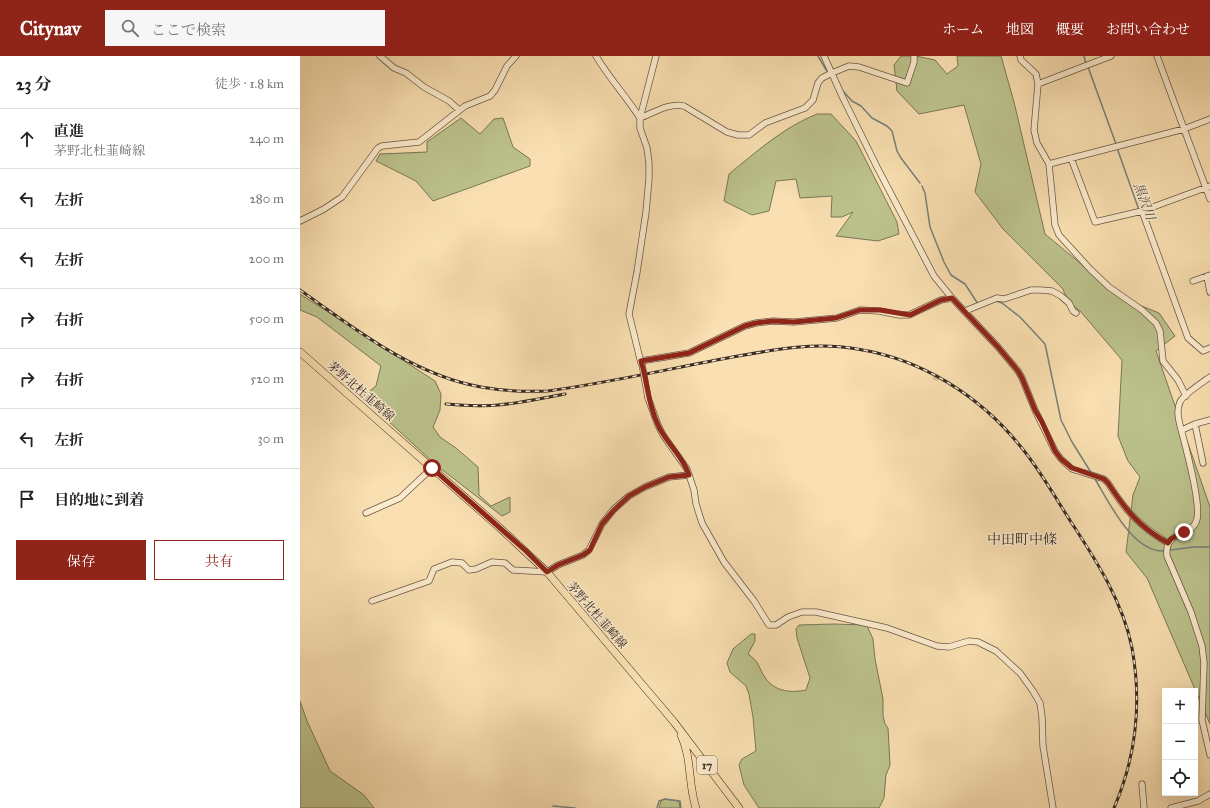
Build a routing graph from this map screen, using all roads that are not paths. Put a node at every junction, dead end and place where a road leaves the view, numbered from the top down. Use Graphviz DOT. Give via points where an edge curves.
graph roads {
  1 [pos="380,56"];
  2 [pos="516,56"];
  3 [pos="596,56"];
  4 [pos="656,56"];
  5 [pos="824,56"];
  6 [pos="914,56"];
  7 [pos="1020,56"];
  8 [pos="1111,56"];
  9 [pos="1157,56"];
  10 [pos="832,73"];
  11 [pos="1038,84"];
  12 [pos="459,110"];
  13 [pos="640,118"];
  14 [pos="1210,119"];
  15 [pos="1184,129"];
  16 [pos="1071,158"];
  17 [pos="1049,164"];
  18 [pos="1208,187"];
  19 [pos="1210,199"];
  20 [pos="1142,211"];
  21 [pos="300,221"];
  22 [pos="1209,275"];
  23 [pos="1193,281"];
  24 [pos="1210,292"];
  25 [pos="952,298"];
  26 [pos="965,312"];
  27 [pos="1076,313"];
  28 [pos="1210,348"];
  29 [pos="300,352"];
  30 [pos="641,363"];
  31 [pos="1210,377"];
  32 [pos="1186,396"];
  33 [pos="1210,420"];
  34 [pos="1195,424"];
  35 [pos="1182,430"];
  36 [pos="1203,463"];
  37 [pos="432,468"];
  38 [pos="689,475"];
  39 [pos="366,513"];
  40 [pos="1168,543"];
  41 [pos="547,572"];
  42 [pos="372,601"];
  43 [pos="674,722"];
  44 [pos="1210,755"];
  45 [pos="1142,784"];
  46 [pos="1210,794"];
  47 [pos="696,808"];
  48 [pos="739,808"];
  49 [pos="1053,808"];
  50 [pos="1144,808"];
  51 [pos="1171,808"];
  1 -- 12 [label="street" via="394,68 406,73"];
  2 -- 12 [label="street" via="507,66 490,96"];
  3 -- 13 [label="street"];
  4 -- 13 [label="street"];
  5 -- 10 [label="street"];
  6 -- 10 [label="street" via="907,83 859,67 849,66"];
  7 -- 11 [label="street" via="1036,74"];
  8 -- 11 [label="street"];
  9 -- 15 [label="street"];
  10 -- 13 [label="street" via="818,83 813,100 805,108 765,123 749,135 727,132 684,106 678,105"];
  10 -- 25 [label="street" via="876,167 927,262"];
  11 -- 17 [label="street" via="1034,130 1037,143"];
  12 -- 21 [label="street" via="419,142 378,148 342,198"];
  13 -- 30 [label="street" via="640,128 647,148 649,179 629,314"];
  14 -- 15 [label="street"];
  15 -- 16 [label="street"];
  15 -- 18 [label="street"];
  16 -- 17 [label="street"];
  16 -- 20 [label="street" via="1095,222"];
  17 -- 32 [label="street" via="1055,225 1059,235 1095,274 1156,323 1160,331 1163,362 1178,380"];
  18 -- 19 [label="street"];
  18 -- 20 [label="street"];
  20 -- 28 [label="street" via="1188,338 1203,351"];
  22 -- 23 [label="street"];
  22 -- 24 [label="street"];
  25 -- 26 [label="street"];
  25 -- 30 [label="street" via="941,300 910,315 860,310 836,318 756,323 689,353"];
  26 -- 27 [label="street" via="997,298 1004,299 1035,290 1056,293 1066,300"];
  26 -- 40 [label="street" via="1022,378 1035,410 1061,459 1072,468 1108,483 1126,510 1144,528"];
  29 -- 37 [label="main road, 茅野北杜韮崎線 / 17"];
  30 -- 38 [label="street, bridge" via="648,398 658,425"];
  31 -- 32 [label="street"];
  32 -- 35 [label="street" via="1179,406"];
  33 -- 34 [label="street"];
  34 -- 35 [label="street"];
  34 -- 36 [label="street"];
  35 -- 40 [label="street" via="1196,499 1197,519 1193,527"];
  37 -- 39 [label="street" via="400,498"];
  37 -- 41 [label="main road, 茅野北杜韮崎線 / 17"];
  38 -- 41 [label="street" via="669,477 629,496 602,524 590,550"];
  38 -- 49 [label="street" via="702,523 724,562 769,625 776,625 802,612 816,612 886,628 937,646 949,648 969,641 978,642 996,651 1020,673 1040,703 1043,746"];
  40 -- 44 [label="street" via="1167,556 1191,612 1202,646 1202,720"];
  41 -- 42 [label="street" via="513,570 504,563 492,562 469,570 462,563 452,562 434,569 429,581"];
  41 -- 43 [label="main road, 茅野北杜韮崎線 / 17"];
  43 -- 47 [label="main road, 茅野北杜韮崎線 / 17" via="688,753 691,789"];
  43 -- 48 [label="main road, 茅野北杜韮崎線 / 17"];
  45 -- 50 [label="street"];
  46 -- 51 [label="street" via="1198,801"];
}
